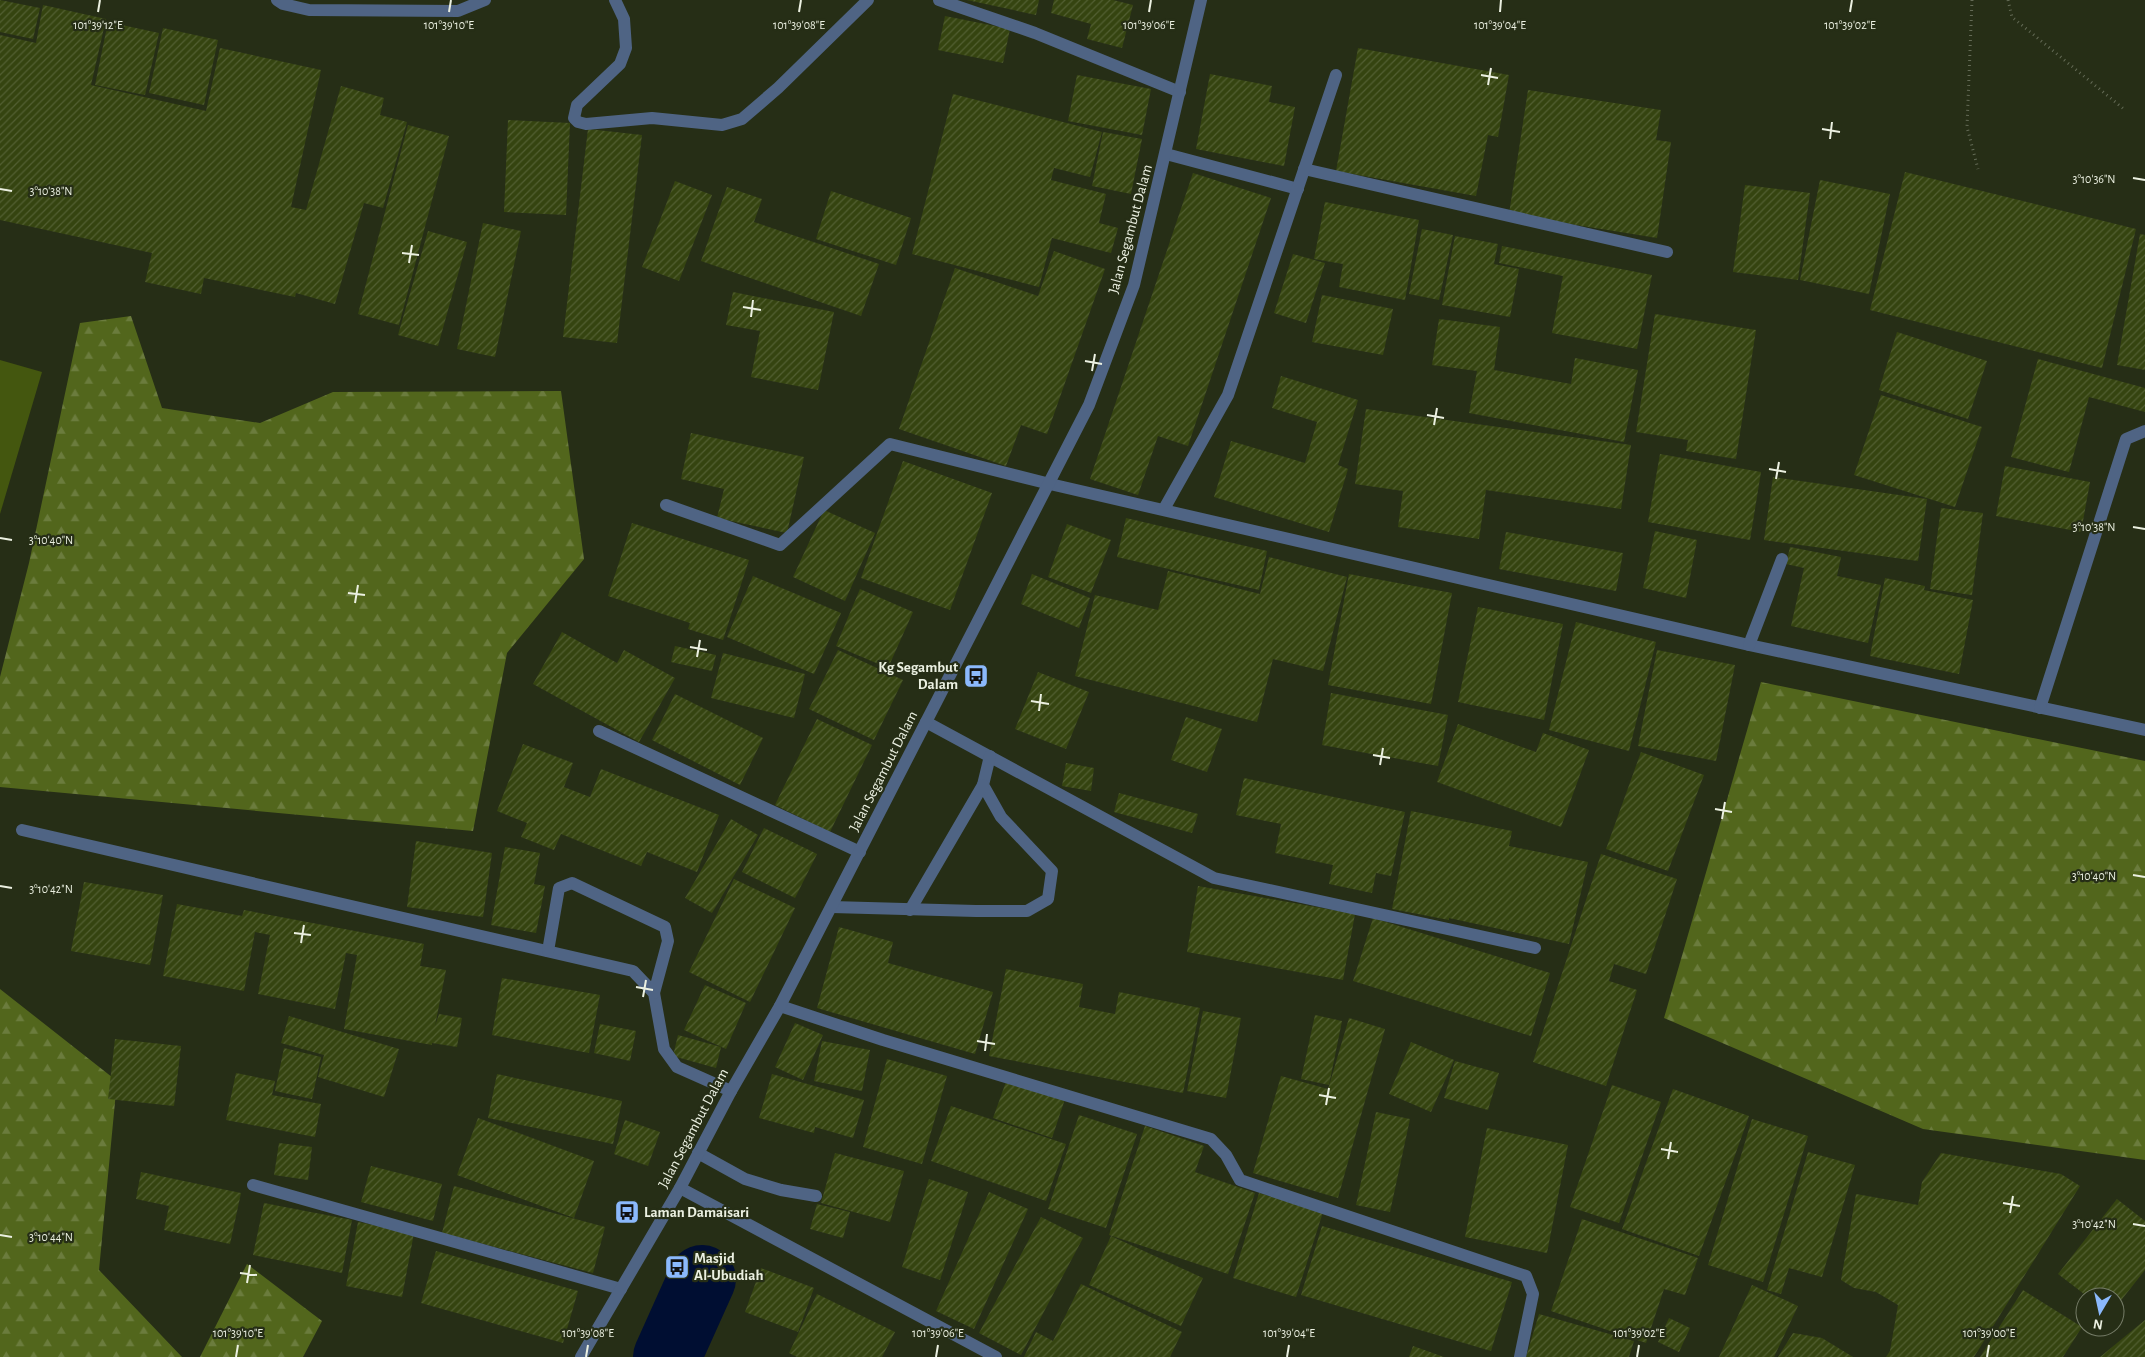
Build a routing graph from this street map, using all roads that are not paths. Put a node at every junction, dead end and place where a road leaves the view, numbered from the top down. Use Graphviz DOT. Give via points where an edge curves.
graph roads {
  1 [pos="485,0"];
  2 [pos="615,0"];
  3 [pos="868,0"];
  4 [pos="938,0"];
  5 [pos="1201,0"];
  6 [pos="280,2"];
  7 [pos="1336,75"];
  8 [pos="1180,92"];
  9 [pos="1166,154"];
  10 [pos="1304,169"];
  11 [pos="1298,189"];
  12 [pos="1667,252"];
  13 [pos="2145,431"];
  14 [pos="1050,484"];
  15 [pos="666,505"];
  16 [pos="1164,509"];
  17 [pos="1782,559"];
  18 [pos="1749,646"];
  19 [pos="2040,708"];
  20 [pos="926,722"];
  21 [pos="2145,730"];
  22 [pos="599,731"];
  23 [pos="990,756"];
  24 [pos="983,785"];
  25 [pos="22,830"];
  26 [pos="860,852"];
  27 [pos="832,907"];
  28 [pos="910,910"];
  29 [pos="1536,948"];
  30 [pos="548,951"];
  31 [pos="654,993"];
  32 [pos="780,1006"];
  33 [pos="731,1092"];
  34 [pos="698,1153"];
  35 [pos="253,1185"];
  36 [pos="680,1188"];
  37 [pos="816,1196"];
  38 [pos="621,1289"];
  39 [pos="581,1357"];
  40 [pos="996,1357"];
  41 [pos="1520,1357"];
  1 -- 6 [label="street" via="458,10 309,10"];
  2 -- 3 [label="street" via="624,19 626,48 620,64 577,105 574,118 578,122 652,118 722,125 742,119"];
  4 -- 8 [label="street" via="1035,33"];
  5 -- 8 [label="street, Jalan Segambut Dalam"];
  7 -- 10 [label="street"];
  8 -- 9 [label="street, Jalan Segambut Dalam"];
  9 -- 11 [label="street"];
  9 -- 14 [label="street, Jalan Segambut Dalam" via="1134,285 1089,405"];
  10 -- 11 [label="street"];
  10 -- 12 [label="street"];
  11 -- 16 [label="street" via="1228,395"];
  13 -- 19 [label="street" via="2126,439"];
  14 -- 15 [label="street" via="890,444 780,545"];
  14 -- 16 [label="street"];
  14 -- 20 [label="street, Jalan Segambut Dalam"];
  16 -- 18 [label="street"];
  17 -- 18 [label="street"];
  18 -- 19 [label="street"];
  19 -- 21 [label="street"];
  20 -- 23 [label="street"];
  20 -- 26 [label="street, Jalan Segambut Dalam"];
  22 -- 26 [label="street"];
  23 -- 24 [label="street"];
  23 -- 29 [label="street" via="1214,878"];
  24 -- 28 [label="street"];
  24 -- 28 [label="street" via="1001,817 1052,871 1048,899 1027,911"];
  25 -- 30 [label="street"];
  26 -- 27 [label="street, Jalan Segambut Dalam"];
  27 -- 28 [label="street"];
  27 -- 32 [label="street, Jalan Segambut Dalam"];
  30 -- 31 [label="street" via="633,971"];
  30 -- 31 [label="street" via="559,888 572,882 665,927 668,941"];
  31 -- 33 [label="street" via="664,1050 677,1067"];
  32 -- 33 [label="street, Jalan Segambut Dalam"];
  32 -- 41 [label="street" via="1211,1139 1226,1155 1240,1180 1526,1276 1533,1294"];
  33 -- 34 [label="street, Jalan Segambut Dalam"];
  34 -- 36 [label="street, Jalan Segambut Dalam"];
  34 -- 37 [label="street" via="745,1179"];
  35 -- 38 [label="street"];
  36 -- 38 [label="street, Jalan Segambut Dalam"];
  36 -- 40 [label="street"];
  38 -- 39 [label="street, Jalan Segambut Dalam"];
}
